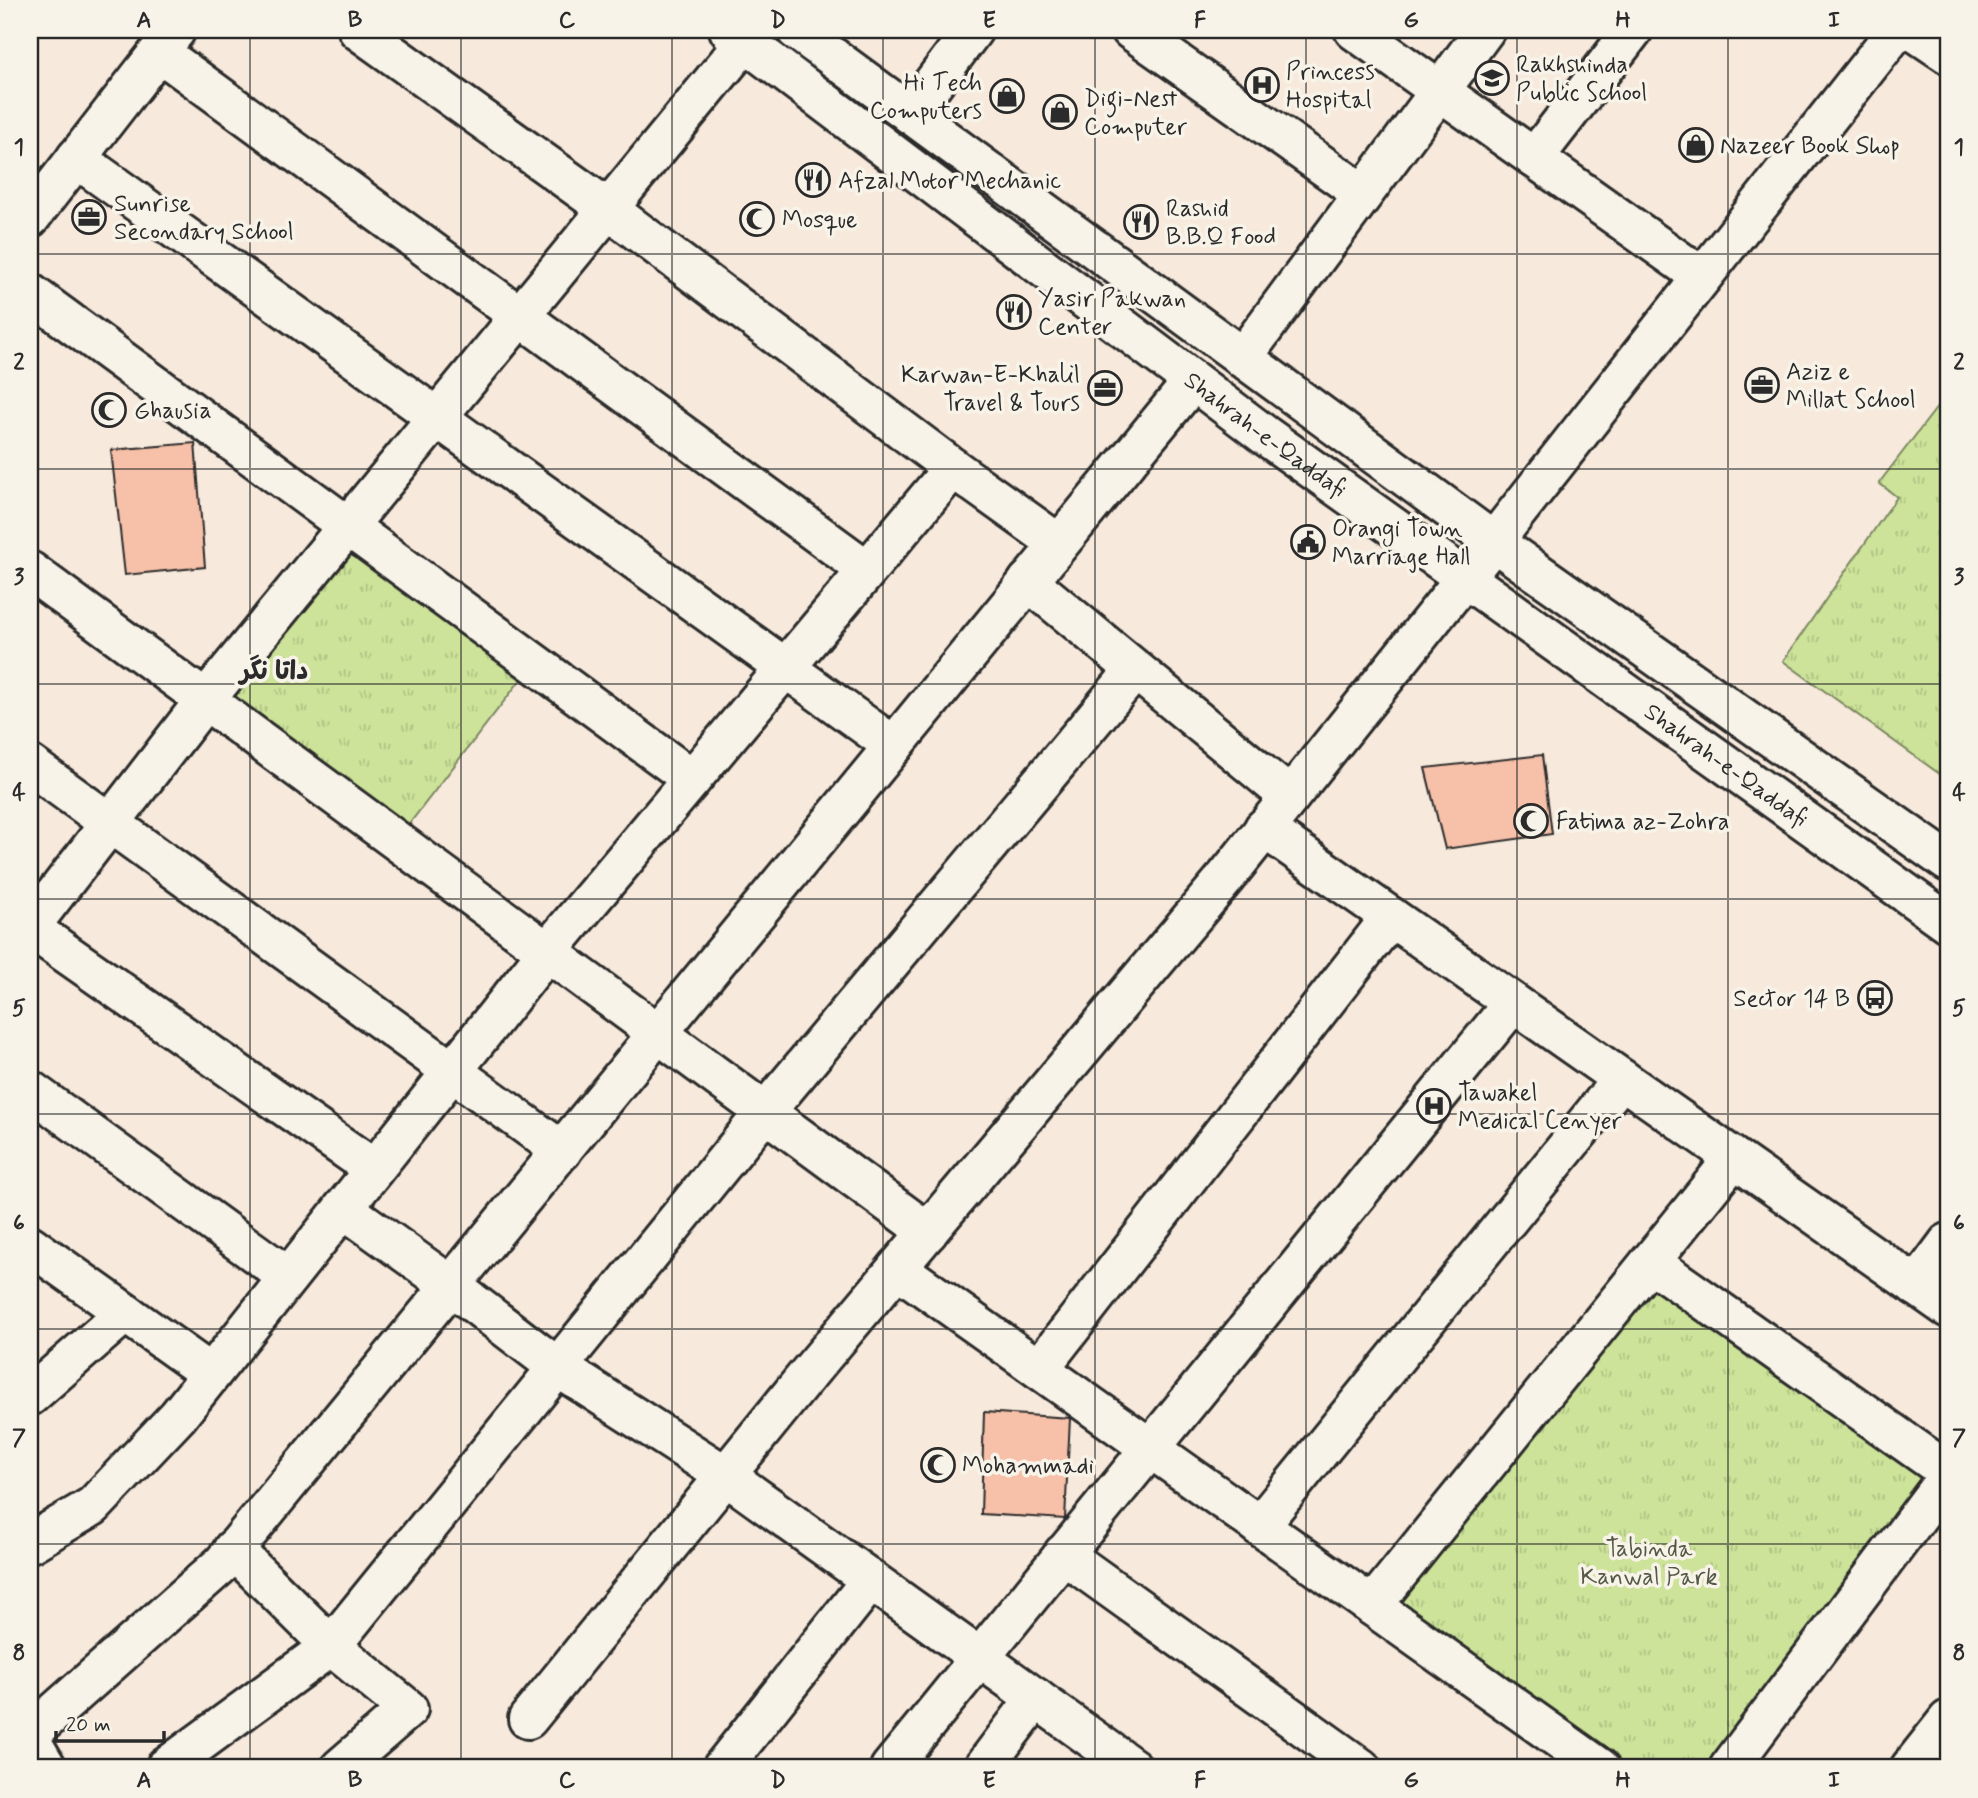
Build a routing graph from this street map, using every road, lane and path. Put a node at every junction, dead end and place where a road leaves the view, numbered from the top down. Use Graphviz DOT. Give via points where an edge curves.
graph roads {
  1 [pos="358,30"];
  2 [pos="796,30"];
  3 [pos="973,30"];
  4 [pos="1132,30"];
  5 [pos="1354,30"];
  6 [pos="1485,30"];
  7 [pos="1633,30"];
  8 [pos="1897,30"];
  9 [pos="1912,30"];
  10 [pos="737,36"];
  11 [pos="168,41"];
  12 [pos="1948,54"];
  13 [pos="1439,92"];
  14 [pos="910,114"];
  15 [pos="76,158"];
  16 [pos="1534,158"];
  17 [pos="1363,194"];
  18 [pos="608,209"];
  19 [pos="30,218"];
  20 [pos="1702,277"];
  21 [pos="30,293"];
  22 [pos="520,316"];
  23 [pos="1242,358"];
  24 [pos="1193,381"];
  25 [pos="437,418"];
  26 [pos="953,468"];
  27 [pos="347,526"];
  28 [pos="1494,542"];
  29 [pos="1059,544"];
  30 [pos="867,570"];
  31 [pos="30,571"];
  32 [pos="1465,578"];
  33 [pos="1028,581"];
  34 [pos="785,668"];
  35 [pos="1135,670"];
  36 [pos="205,700"];
  37 [pos="894,746"];
  38 [pos="30,765"];
  39 [pos="692,779"];
  40 [pos="1290,797"];
  41 [pos="109,823"];
  42 [pos="1264,828"];
  43 [pos="1948,862"];
  44 [pos="1391,917"];
  45 [pos="1948,923"];
  46 [pos="30,927"];
  47 [pos="547,952"];
  48 [pos="1513,1003"];
  49 [pos="658,1034"];
  50 [pos="452,1071"];
  51 [pos="1622,1079"];
  52 [pos="30,1090"];
  53 [pos="765,1112"];
  54 [pos="562,1151"];
  55 [pos="1734,1158"];
  56 [pos="374,1169"];
  57 [pos="343,1208"];
  58 [pos="928,1232"];
  59 [pos="1948,1243"];
  60 [pos="30,1245"];
  61 [pos="1650,1262"];
  62 [pos="898,1268"];
  63 [pos="288,1277"];
  64 [pos="450,1285"];
  65 [pos="1916,1286"];
  66 [pos="1948,1308"];
  67 [pos="125,1313"];
  68 [pos="557,1367"];
  69 [pos="1040,1369"];
  70 [pos="211,1374"];
  71 [pos="30,1396"];
  72 [pos="1150,1449"];
  73 [pos="1948,1474"];
  74 [pos="725,1475"];
  75 [pos="1259,1526"];
  76 [pos="30,1543"];
  77 [pos="233,1549"];
  78 [pos="1063,1555"];
  79 [pos="871,1580"];
  80 [pos="1372,1606"];
  81 [pos="331,1646"];
  82 [pos="979,1657"];
  83 [pos="1036,1698"];
  84 [pos="528,1719"];
  85 [pos="1948,1720"];
  86 [pos="30,1734"];
  87 [pos="30,1740"];
  88 [pos="47,1768"];
  89 [pos="165,1768"];
  90 [pos="340,1768"];
  91 [pos="722,1768"];
  92 [pos="890,1768"];
  93 [pos="983,1768"];
  94 [pos="1133,1768"];
  95 [pos="1361,1768"];
  96 [pos="1600,1768"];
  97 [pos="1730,1768"];
  98 [pos="1910,1768"];
  1 -- 18 [label="street"];
  2 -- 14 [label="street, Shahrah-e-Qaddafi"];
  3 -- 14 [label="street"];
  4 -- 17 [label="street"];
  5 -- 13 [label="street"];
  6 -- 13 [label="street"];
  7 -- 16 [label="street"];
  8 -- 20 [label="street"];
  9 -- 12 [label="street"];
  10 -- 18 [label="street"];
  10 -- 24 [label="street, Shahrah-e-Qaddafi"];
  11 -- 15 [label="street"];
  11 -- 22 [label="street"];
  13 -- 16 [label="street"];
  13 -- 17 [label="street"];
  14 -- 23 [label="street, Shahrah-e-Qaddafi"];
  15 -- 19 [label="street"];
  15 -- 25 [label="street"];
  16 -- 20 [label="street"];
  17 -- 23 [label="street"];
  18 -- 22 [label="street"];
  18 -- 26 [label="street"];
  20 -- 28 [label="street"];
  21 -- 27 [label="street"];
  22 -- 25 [label="street"];
  22 -- 30 [label="street"];
  23 -- 28 [label="street, Shahrah-e-Qaddafi"];
  24 -- 29 [label="street"];
  24 -- 32 [label="street, Shahrah-e-Qaddafi"];
  25 -- 27 [label="street"];
  25 -- 34 [label="street"];
  26 -- 29 [label="street"];
  26 -- 30 [label="street"];
  27 -- 36 [label="street"];
  27 -- 39 [label="street"];
  28 -- 32 [label="street"];
  28 -- 43 [label="street, Shahrah-e-Qaddafi"];
  29 -- 33 [label="street"];
  30 -- 34 [label="street"];
  31 -- 36 [label="street"];
  32 -- 40 [label="street"];
  32 -- 45 [label="street, Shahrah-e-Qaddafi"];
  33 -- 35 [label="street"];
  33 -- 37 [label="street"];
  34 -- 37 [label="street"];
  34 -- 39 [label="street"];
  35 -- 40 [label="street"];
  35 -- 53 [label="street"];
  36 -- 41 [label="street"];
  36 -- 47 [label="street"];
  37 -- 49 [label="street"];
  38 -- 41 [label="street"];
  39 -- 47 [label="street"];
  40 -- 42 [label="street"];
  41 -- 46 [label="street"];
  41 -- 50 [label="street"];
  42 -- 44 [label="street"];
  42 -- 58 [label="street"];
  44 -- 48 [label="street"];
  44 -- 69 [label="street"];
  46 -- 56 [label="street"];
  47 -- 49 [label="street"];
  47 -- 50 [label="street"];
  48 -- 51 [label="street"];
  48 -- 72 [label="street"];
  49 -- 53 [label="street"];
  49 -- 54 [label="street"];
  50 -- 54 [label="street"];
  50 -- 56 [label="street"];
  51 -- 55 [label="street"];
  51 -- 75 [label="street"];
  52 -- 63 [label="street"];
  53 -- 58 [label="street"];
  53 -- 68 [label="street"];
  54 -- 64 [label="street"];
  55 -- 61 [label="street"];
  55 -- 65 [label="street"];
  56 -- 57 [label="street"];
  57 -- 63 [label="street"];
  57 -- 64 [label="street"];
  58 -- 62 [label="street"];
  59 -- 65 [label="street"];
  60 -- 67 [label="street"];
  61 -- 73 [label="street"];
  61 -- 80 [label="street"];
  62 -- 69 [label="street"];
  62 -- 74 [label="street"];
  63 -- 70 [label="street"];
  64 -- 68 [label="street"];
  64 -- 77 [label="street"];
  65 -- 66 [label="street"];
  67 -- 70 [label="street"];
  67 -- 71 [label="street"];
  68 -- 74 [label="street"];
  68 -- 81 [label="street"];
  69 -- 72 [label="street"];
  70 -- 76 [label="street" via="93,1506"];
  72 -- 75 [label="street"];
  72 -- 78 [label="street"];
  73 -- 97 [label="street"];
  74 -- 79 [label="street"];
  74 -- 84 [label="street"];
  75 -- 80 [label="street"];
  77 -- 81 [label="street"];
  77 -- 86 [label="street" via="223,1563"];
  78 -- 82 [label="street"];
  78 -- 95 [label="street"];
  79 -- 82 [label="street"];
  79 -- 91 [label="street"];
  80 -- 96 [label="street"];
  81 -- 89 [label="street"];
  81 -- 90 [label="street" via="408,1709"];
  82 -- 83 [label="street"];
  82 -- 92 [label="street"];
  83 -- 93 [label="street"];
  83 -- 94 [label="street"];
  85 -- 98 [label="street"];
  87 -- 88 [label="street"];
}
